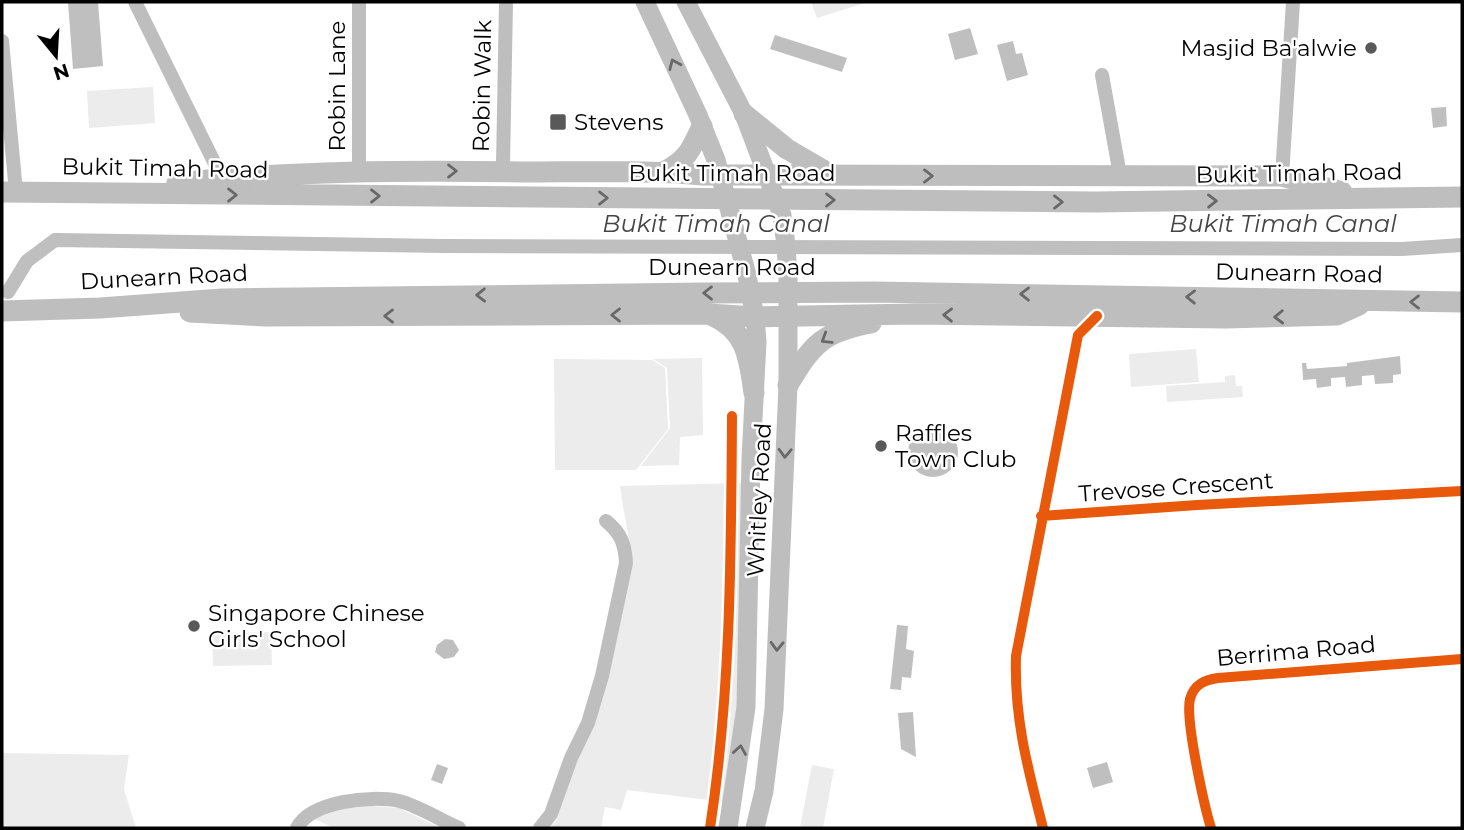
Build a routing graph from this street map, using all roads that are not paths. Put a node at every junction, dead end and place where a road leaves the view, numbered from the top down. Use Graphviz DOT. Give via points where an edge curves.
graph roads {
  1 [pos="135,2"];
  2 [pos="359,2"];
  3 [pos="506,2"];
  4 [pos="645,2"];
  5 [pos="686,2"];
  6 [pos="1293,2"];
  7 [pos="2,41"];
  8 [pos="1102,75"];
  9 [pos="744,114"];
  10 [pos="702,126"];
  11 [pos="359,171"];
  12 [pos="501,171"];
  13 [pos="664,172"];
  14 [pos="720,174"];
  15 [pos="766,175"];
  16 [pos="1120,175"];
  17 [pos="835,176"];
  18 [pos="1282,176"];
  19 [pos="222,178"];
  20 [pos="9,192"];
  21 [pos="139,195"];
  22 [pos="1462,197"];
  23 [pos="1371,199"];
  24 [pos="1462,302"];
  25 [pos="1095,305"];
  26 [pos="100,308"];
  27 [pos="2,311"];
  28 [pos="709,314"];
  29 [pos="914,314"];
  30 [pos="788,316"];
  31 [pos="755,317"];
  32 [pos="1075,325"];
  33 [pos="788,385"];
  34 [pos="754,393"];
  35 [pos="1462,491"];
  36 [pos="1041,516"];
  37 [pos="606,521"];
  38 [pos="1462,659"];
  39 [pos="297,828"];
  40 [pos="459,828"];
  41 [pos="540,828"];
  42 [pos="728,828"];
  43 [pos="755,828"];
  44 [pos="1043,828"];
  45 [pos="1211,828"];
  1 -- 19 [label="street"];
  2 -- 11 [label="street, Robin Lane"];
  3 -- 12 [label="street, Robin Walk"];
  10 -- 4 [label="main road, Whitley Road, one-way"];
  5 -- 9 [label="main road, Whitley Road"];
  6 -- 18 [label="street"];
  7 -- 20 [label="street"];
  8 -- 16 [label="street"];
  9 -- 15 [label="main road, Whitley Road"];
  9 -- 17 [label="highway" via="787,149"];
  10 -- 13 [label="highway" via="691,152"];
  10 -- 14 [label="main road, Whitley Road"];
  11 -- 12 [label="highway, one-way"];
  11 -- 19 [label="highway"];
  12 -- 13 [label="highway"];
  13 -- 14 [label="highway"];
  14 -- 15 [label="highway"];
  14 -- 31 [label="main road, Whitley Road"];
  15 -- 17 [label="highway"];
  15 -- 30 [label="main road, Whitley Road" via="782,215"];
  17 -- 16 [label="highway, one-way"];
  16 -- 18 [label="highway"];
  18 -- 23 [label="highway"];
  19 -- 21 [label="highway" via="161,185"];
  20 -- 21 [label="highway, Bukit Timah Road"];
  21 -- 23 [label="highway, Bukit Timah Road, one-way" via="1095,202"];
  22 -- 23 [label="highway, Bukit Timah Road"];
  24 -- 25 [label="highway, Dunearn Road, one-way"];
  25 -- 26 [label="highway, Dunearn Road, one-way" via="848,292 313,297"];
  25 -- 32 [label="highway"];
  26 -- 27 [label="highway, Dunearn Road"];
  28 -- 26 [label="highway, one-way" via="266,316"];
  28 -- 31 [label="highway"];
  28 -- 34 [label="highway" via="735,330 744,345"];
  29 -- 30 [label="highway"];
  32 -- 29 [label="highway, one-way"];
  29 -- 33 [label="highway, one-way" via="821,339"];
  30 -- 31 [label="highway"];
  30 -- 33 [label="main road, Whitley Road"];
  31 -- 34 [label="main road, Whitley Road"];
  32 -- 36 [label="street"];
  33 -- 43 [label="main road, Whitley Road, one-way" via="774,709"];
  42 -- 34 [label="main road, Whitley Road, one-way" via="746,708"];
  35 -- 36 [label="street, Trevose Crescent"];
  36 -- 44 [label="street" via="1020,626 1015,684 1021,737"];
  37 -- 41 [label="street" via="625,543 626,562 602,676 551,814"];
  38 -- 45 [label="street, Berrima Road" via="1206,680 1196,687 1189,709"];
  39 -- 40 [label="street" via="310,814 337,803 371,799 400,802"];
}
